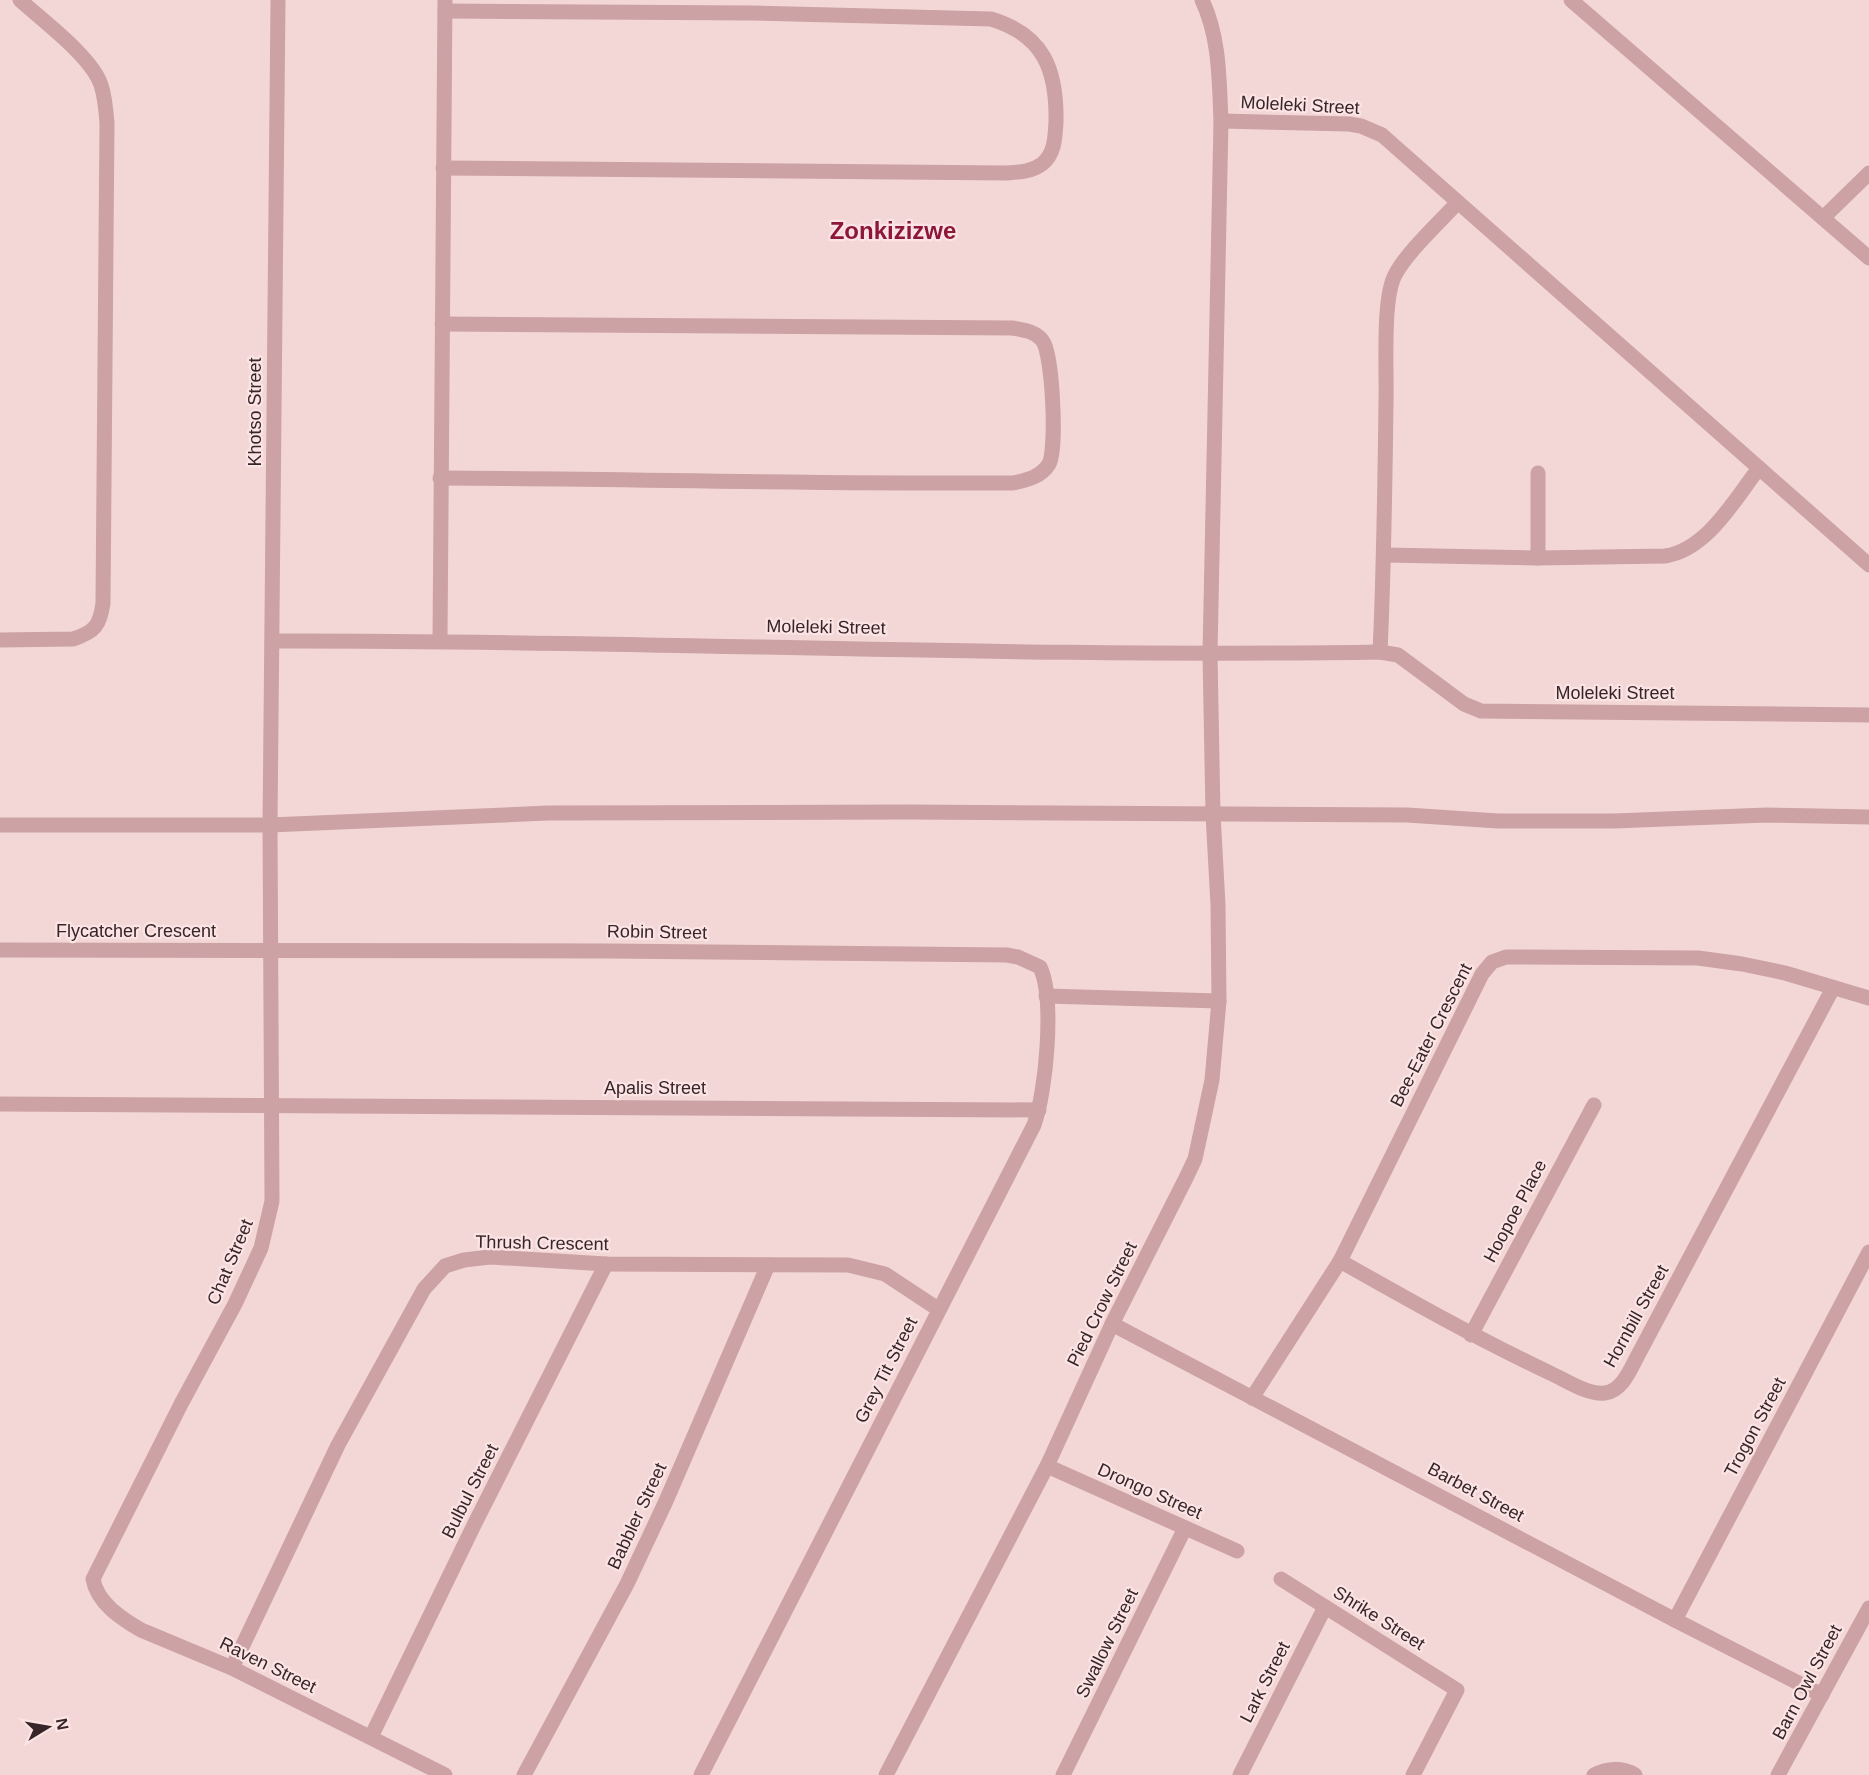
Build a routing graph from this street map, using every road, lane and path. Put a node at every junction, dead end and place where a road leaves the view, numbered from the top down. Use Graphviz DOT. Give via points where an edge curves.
graph roads {
  1 [pos="20,0"];
  2 [pos="278,0"];
  3 [pos="1202,0"];
  4 [pos="1571,0"];
  5 [pos="445,5"];
  6 [pos="1221,121"];
  7 [pos="443,168"];
  8 [pos="1869,173"];
  9 [pos="1457,203"];
  10 [pos="1823,218"];
  11 [pos="1869,258"];
  12 [pos="442,324"];
  13 [pos="1759,468"];
  14 [pos="1538,473"];
  15 [pos="440,478"];
  16 [pos="1385,555"];
  17 [pos="1538,558"];
  18 [pos="1869,565"];
  19 [pos="0,640"];
  20 [pos="440,640"];
  21 [pos="272,641"];
  22 [pos="1380,652"];
  23 [pos="1210,654"];
  24 [pos="1869,715"];
  25 [pos="1213,814"];
  26 [pos="1869,817"];
  27 [pos="0,825"];
  28 [pos="270,825"];
  29 [pos="0,950"];
  30 [pos="272,950"];
  31 [pos="1040,967"];
  32 [pos="1833,988"];
  33 [pos="1046,996"];
  34 [pos="1869,998"];
  35 [pos="1219,1001"];
  36 [pos="0,1104"];
  37 [pos="271,1105"];
  38 [pos="1594,1105"];
  39 [pos="1039,1110"];
  40 [pos="1869,1252"];
  41 [pos="1340,1261"];
  42 [pos="606,1264"];
  43 [pos="768,1265"];
  44 [pos="938,1309"];
  45 [pos="1112,1324"];
  46 [pos="1471,1335"];
  47 [pos="1252,1398"];
  48 [pos="1047,1466"];
  49 [pos="1185,1528"];
  50 [pos="1237,1551"];
  51 [pos="94,1575"];
  52 [pos="1281,1579"];
  53 [pos="1325,1607"];
  54 [pos="1869,1608"];
  55 [pos="1675,1620"];
  56 [pos="232,1668"];
  57 [pos="1822,1695"];
  58 [pos="371,1737"];
  59 [pos="1597,1773"];
  60 [pos="445,1775"];
  61 [pos="524,1775"];
  62 [pos="701,1775"];
  63 [pos="886,1775"];
  64 [pos="1063,1775"];
  65 [pos="1240,1775"];
  66 [pos="1413,1775"];
  67 [pos="1635,1775"];
  68 [pos="1779,1775"];
  1 -- 19 [label="street" via="89,64 101,85 106,114 103,603 95,628 82,636"];
  2 -- 21 [label="street, Khotso Street"];
  3 -- 6 [label="street, Pied Crow Street" via="1215,38"];
  4 -- 10 [label="street"];
  5 -- 7 [label="street"];
  5 -- 7 [label="street" via="991,19 1010,25 1035,44 1050,68 1056,99 1052,152 1042,164 1026,171"];
  6 -- 9 [label="street, Moleleki Street" via="1349,124 1366,128 1395,145"];
  6 -- 23 [label="street, Pied Crow Street"];
  7 -- 12 [label="street"];
  8 -- 10 [label="street"];
  9 -- 13 [label="street, Moleleki Street"];
  9 -- 16 [label="street" via="1407,259 1390,288"];
  10 -- 11 [label="street"];
  12 -- 15 [label="street"];
  12 -- 15 [label="street" via="1028,330 1038,335 1047,349 1053,434 1049,464 1032,479 1013,483"];
  13 -- 17 [label="street" via="1702,539 1678,554"];
  13 -- 18 [label="street, Moleleki Street"];
  14 -- 17 [label="street"];
  15 -- 20 [label="street"];
  16 -- 17 [label="street"];
  16 -- 22 [label="street"];
  20 -- 21 [label="street, Moleleki Street"];
  20 -- 23 [label="street, Moleleki Street"];
  21 -- 28 [label="street, Khotso Street"];
  22 -- 23 [label="street, Moleleki Street"];
  22 -- 24 [label="street, Moleleki Street" via="1398,655 1464,704 1481,711"];
  23 -- 25 [label="street, Pied Crow Street"];
  25 -- 26 [label="street" via="1407,815 1498,821 1767,815"];
  25 -- 28 [label="street" via="548,813"];
  25 -- 35 [label="street, Pied Crow Street"];
  27 -- 28 [label="street"];
  28 -- 30 [label="street, Chat Street"];
  29 -- 30 [label="street, Flycatcher Crescent"];
  30 -- 31 [label="street, Robin Street" via="1007,955"];
  30 -- 37 [label="street, Chat Street"];
  31 -- 33 [label="street, Grey Tit Street"];
  32 -- 34 [label="street, Bee-Eater Crescent"];
  32 -- 41 [label="street, Bee-Eater Crescent" via="1774,971 1698,958 1494,960 1482,974"];
  32 -- 46 [label="street, Hornbill Street" via="1648,1337 1617,1388 1604,1393 1588,1391"];
  33 -- 35 [label="street"];
  33 -- 39 [label="street, Grey Tit Street" via="1045,1068"];
  35 -- 45 [label="street, Pied Crow Street" via="1212,1080 1194,1159"];
  36 -- 37 [label="street"];
  37 -- 39 [label="street, Apalis Street"];
  37 -- 51 [label="street, Chat Street" via="272,1202 261,1248"];
  38 -- 46 [label="street, Hoopoe Place"];
  39 -- 44 [label="street, Grey Tit Street" via="984,1225"];
  40 -- 55 [label="street, Trogon Street"];
  41 -- 46 [label="street, Hornbill Street"];
  41 -- 47 [label="street, Bee-Eater Crescent"];
  42 -- 43 [label="street, Thrush Crescent"];
  42 -- 56 [label="street, Thrush Crescent" via="490,1257 453,1263 438,1272 424,1289 338,1445"];
  42 -- 58 [label="street, Bulbul Street"];
  43 -- 44 [label="street, Thrush Crescent" via="830,1263 867,1268 897,1281"];
  43 -- 61 [label="street, Babbler Street" via="627,1584"];
  44 -- 62 [label="street, Grey Tit Street"];
  45 -- 47 [label="street, Barbet Street"];
  45 -- 48 [label="street, Pied Crow Street"];
  47 -- 55 [label="street, Barbet Street"];
  48 -- 49 [label="street, Drongo Street"];
  48 -- 63 [label="street, Pied Crow Street"];
  49 -- 50 [label="street, Drongo Street"];
  49 -- 64 [label="street, Swallow Street"];
  51 -- 56 [label="street, Raven Street" via="100,1597 128,1623"];
  52 -- 53 [label="street, Shrike Street"];
  53 -- 65 [label="street, Lark Street"];
  53 -- 66 [label="street, Shrike Street" via="1457,1690"];
  54 -- 57 [label="street, Barn Owl Street"];
  55 -- 57 [label="street, Barbet Street"];
  56 -- 58 [label="street, Raven Street"];
  57 -- 68 [label="street, Barn Owl Street"];
  58 -- 60 [label="street, Raven Street"];
  59 -- 67 [label="street" via="1618,1769"];
}
